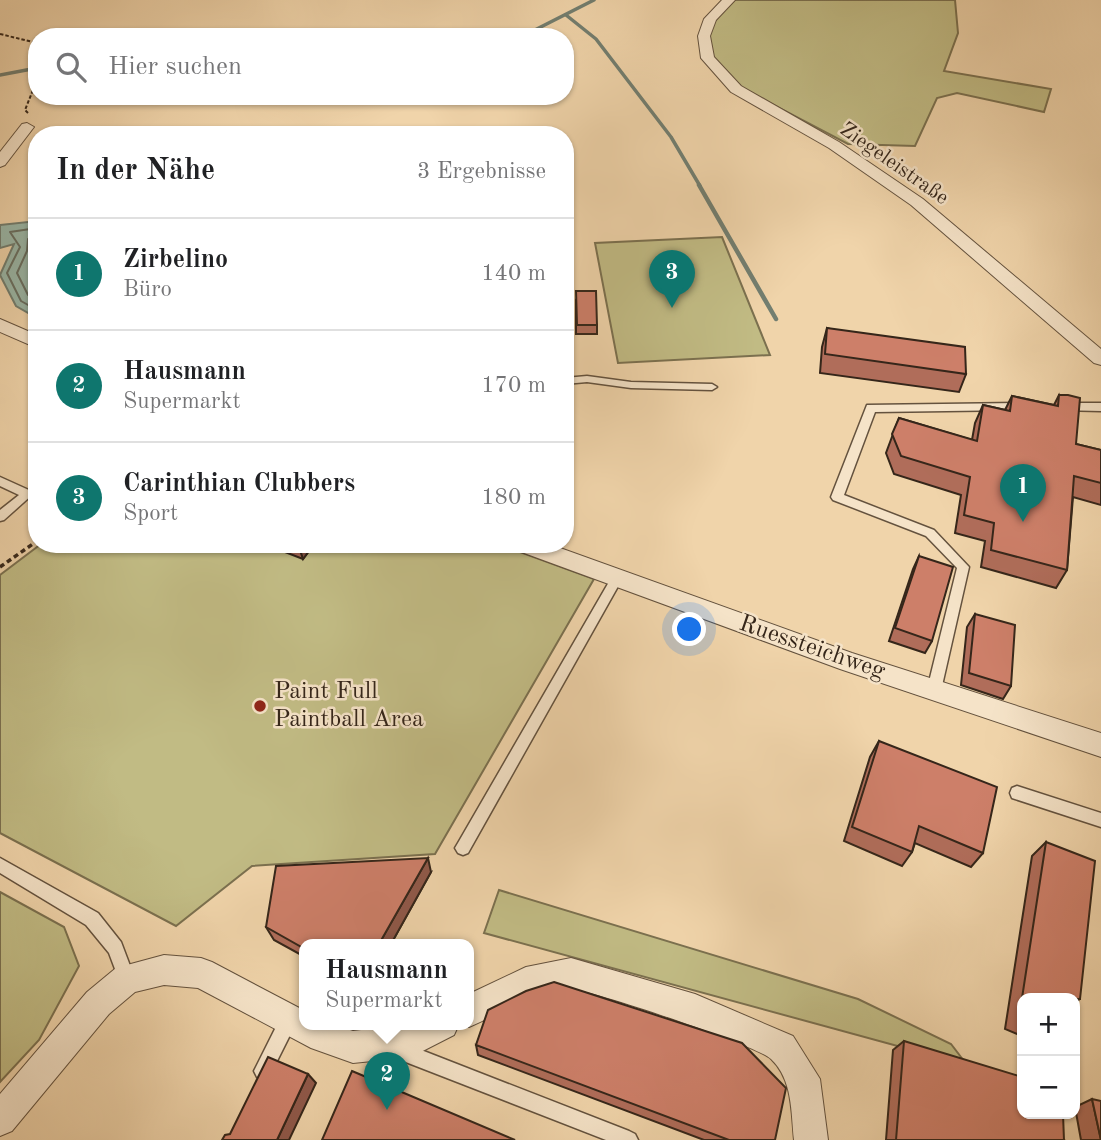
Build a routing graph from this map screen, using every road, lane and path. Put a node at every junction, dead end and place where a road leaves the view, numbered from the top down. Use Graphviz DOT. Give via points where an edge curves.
graph roads {
  1 [pos="729,0"];
  2 [pos="0,34"];
  3 [pos="28,41"];
  4 [pos="28,102"];
  5 [pos="27,127"];
  6 [pos="0,162"];
  7 [pos="0,325"];
  8 [pos="28,338"];
  9 [pos="1101,359"];
  10 [pos="574,380"];
  11 [pos="712,387"];
  12 [pos="1033,407"];
  13 [pos="1047,407"];
  14 [pos="1101,407"];
  15 [pos="0,481"];
  16 [pos="0,517"];
  17 [pos="28,547"];
  18 [pos="549,553"];
  19 [pos="0,567"];
  20 [pos="617,578"];
  21 [pos="934,690"];
  22 [pos="1101,745"];
  23 [pos="1017,793"];
  24 [pos="1101,820"];
  25 [pos="463,848"];
  26 [pos="0,865"];
  27 [pos="127,979"];
  28 [pos="474,1008"];
  29 [pos="289,1019"];
  30 [pos="299,1024"];
  31 [pos="309,1030"];
  32 [pos="432,1030"];
  33 [pos="385,1045"];
  34 [pos="252,1092"];
  35 [pos="0,1119"];
  36 [pos="629,1140"];
  37 [pos="811,1140"];
  1 -- 9 [label="street, Ziegeleistraße" via="710,19 704,36 708,58 736,89 834,145 917,202"];
  2 -- 3 [label="path"];
  4 -- 5 [label="path" via="25,110 32,117"];
  5 -- 6 [label="street"];
  7 -- 8 [label="street"];
  10 -- 11 [label="lane"];
  12 -- 21 [label="lane" via="871,408 837,497 930,533 963,567"];
  13 -- 14 [label="lane"];
  15 -- 16 [label="lane" via="27,494"];
  17 -- 19 [label="path"];
  18 -- 20 [label="street, Ruessteichweg"];
  20 -- 21 [label="street, Ruessteichweg"];
  20 -- 25 [label="lane"];
  21 -- 22 [label="street, Ruessteichweg"];
  23 -- 24 [label="lane"];
  26 -- 27 [label="lane" via="92,919 115,948"];
  27 -- 29 [label="street" via="164,970 201,973"];
  27 -- 35 [label="street" via="99,1003"];
  28 -- 37 [label="street" via="526,982 571,973 695,1010 782,1046 804,1079"];
  29 -- 30 [label="street"];
  29 -- 34 [label="lane"];
  31 -- 33 [label="street" via="353,1047"];
  32 -- 33 [label="street" via="411,1041"];
  33 -- 36 [label="lane"];
}
